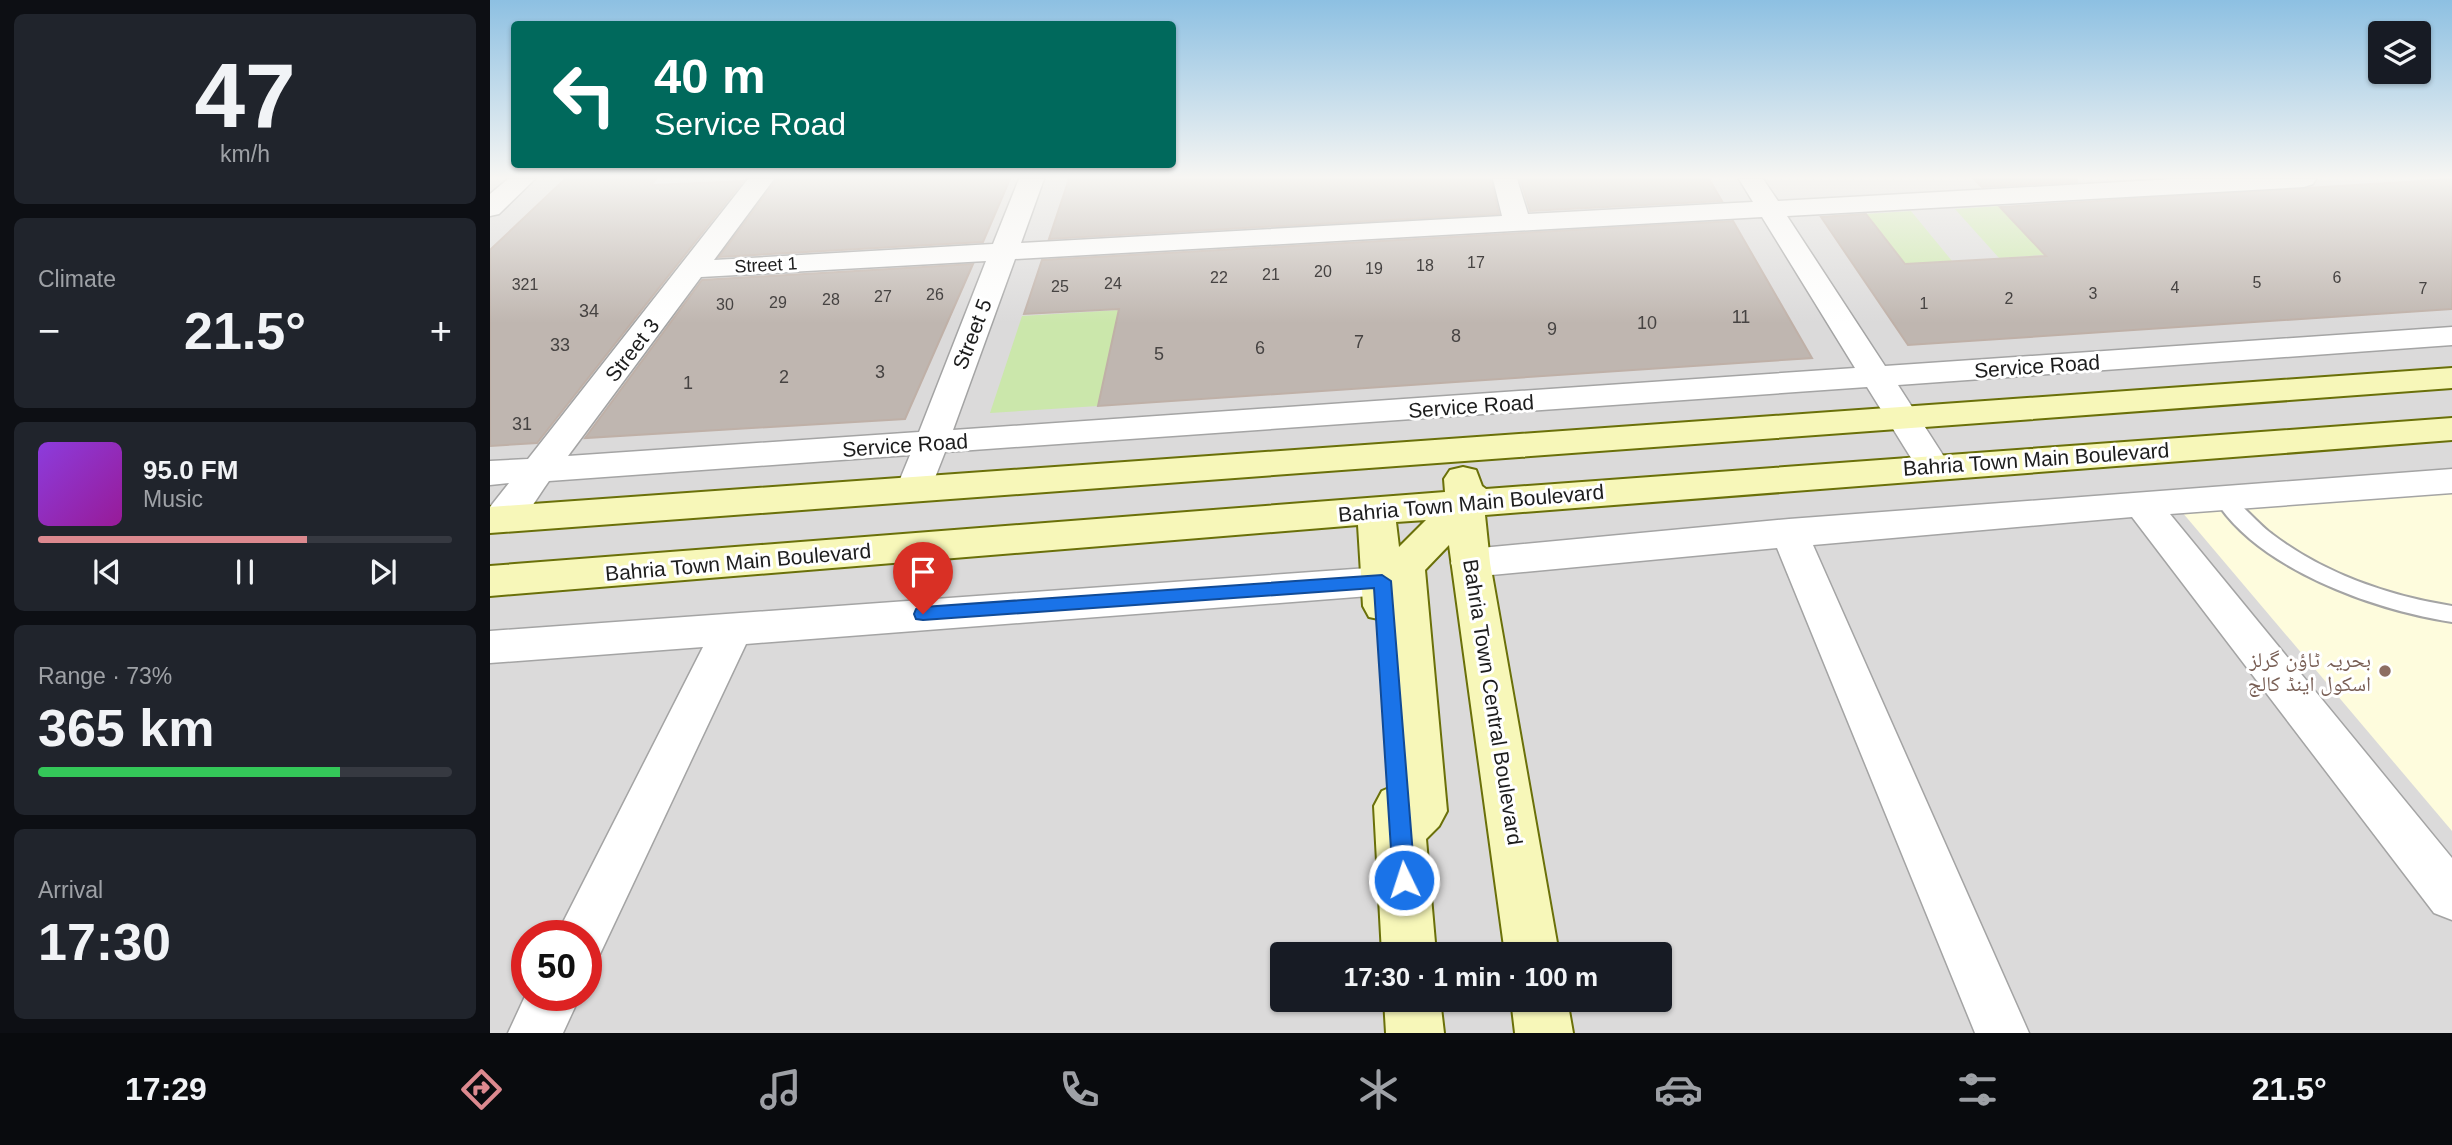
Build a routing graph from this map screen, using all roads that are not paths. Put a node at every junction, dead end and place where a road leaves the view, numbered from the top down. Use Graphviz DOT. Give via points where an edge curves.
graph roads {
  1 [pos="726,227"];
  2 [pos="1013,227"];
  3 [pos="1414,227"];
  4 [pos="1782,227"];
  5 [pos="1003,252"];
  6 [pos="695,269"];
  7 [pos="2452,336"];
  8 [pos="1877,377"];
  9 [pos="2452,378"];
  10 [pos="1902,418"];
  11 [pos="2452,429"];
  12 [pos="931,443"];
  13 [pos="1537,443"];
  14 [pos="1460,449"];
  15 [pos="1933,466"];
  16 [pos="541,469"];
  17 [pos="490,473"];
  18 [pos="2452,481"];
  19 [pos="914,489"];
  20 [pos="2223,498"];
  21 [pos="1465,503"];
  22 [pos="2141,504"];
  23 [pos="1376,511"];
  24 [pos="496,520"];
  25 [pos="1789,532"];
  26 [pos="1470,563"];
  27 [pos="490,581"];
  28 [pos="1382,581"];
  29 [pos="2452,614"];
  30 [pos="733,628"];
  31 [pos="490,647"];
  32 [pos="1401,831"];
  33 [pos="2452,896"];
  34 [pos="590,920"];
  35 [pos="1408,942"];
  36 [pos="1530,942"];
  37 [pos="546,1011"];
  38 [pos="1413,1012"];
  39 [pos="1541,1012"];
  40 [pos="535,1033"];
  41 [pos="1415,1033"];
  42 [pos="1544,1033"];
  43 [pos="2002,1033"];
  1 -- 6 [label="street, Street 3"];
  2 -- 5 [label="street, Street 5"];
  3 -- 5 [label="street, Street 1"];
  4 -- 8 [label="street"];
  5 -- 6 [label="street, Street 1"];
  5 -- 12 [label="street, Street 5"];
  6 -- 16 [label="street, Street 3"];
  7 -- 8 [label="street, Service Road"];
  8 -- 10 [label="street"];
  8 -- 12 [label="street, Service Road"];
  9 -- 10 [label="main road"];
  10 -- 13 [label="main road"];
  10 -- 15 [label="street"];
  11 -- 15 [label="main road, Bahria Town Main Boulevard"];
  12 -- 16 [label="street, Service Road"];
  12 -- 19 [label="street, Street 5"];
  13 -- 14 [label="main road"];
  13 -- 21 [label="main road" via="1510,457"];
  14 -- 19 [label="main road"];
  14 -- 21 [label="main road, Bahria Town Central Boulevard"];
  15 -- 21 [label="main road, Bahria Town Main Boulevard"];
  16 -- 17 [label="street, Service Road"];
  16 -- 24 [label="street, Street 3"];
  18 -- 20 [label="street"];
  19 -- 24 [label="main road"];
  20 -- 22 [label="street"];
  20 -- 29 [label="lane" via="2252,530 2341,583"];
  21 -- 23 [label="main road, Bahria Town Main Boulevard"];
  21 -- 26 [label="main road, Bahria Town Central Boulevard"];
  21 -- 32 [label="main road" via="1405,566 1422,811"];
  22 -- 25 [label="street"];
  22 -- 33 [label="street"];
  23 -- 27 [label="main road, Bahria Town Main Boulevard"];
  23 -- 28 [label="main road"];
  25 -- 26 [label="street"];
  25 -- 43 [label="street"];
  26 -- 36 [label="main road, Bahria Town Central Boulevard"];
  28 -- 30 [label="street"];
  28 -- 32 [label="main road"];
  30 -- 31 [label="street"];
  30 -- 34 [label="street"];
  32 -- 35 [label="main road"];
  37 -- 40 [label="street"];
  38 -- 41 [label="main road"];
  39 -- 42 [label="main road"];
}
